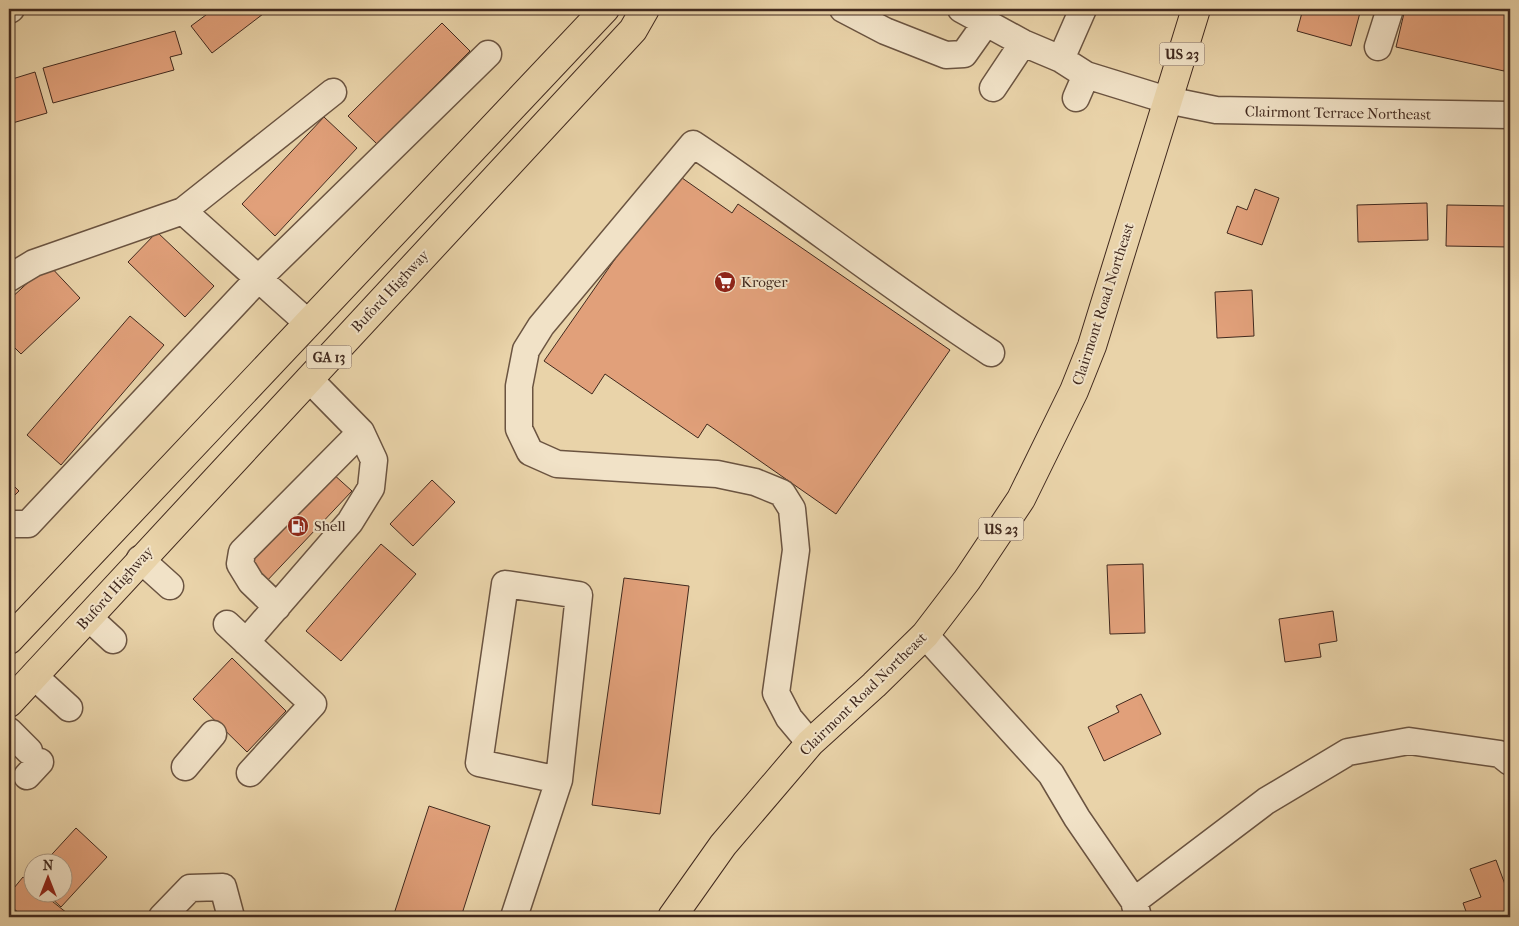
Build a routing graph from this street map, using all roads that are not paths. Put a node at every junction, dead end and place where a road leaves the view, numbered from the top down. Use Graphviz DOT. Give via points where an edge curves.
graph roads {
  1 [pos="605,9"];
  2 [pos="645,9"];
  3 [pos="843,9"];
  4 [pos="961,9"];
  5 [pos="1083,9"];
  6 [pos="1196,9"];
  7 [pos="1390,9"];
  8 [pos="986,23"];
  9 [pos="1023,43"];
  10 [pos="1378,47"];
  11 [pos="488,54"];
  12 [pos="1061,59"];
  13 [pos="993,88"];
  14 [pos="333,92"];
  15 [pos="1167,100"];
  16 [pos="1510,115"];
  17 [pos="183,212"];
  18 [pos="9,278"];
  19 [pos="259,278"];
  20 [pos="308,323"];
  21 [pos="991,353"];
  22 [pos="309,379"];
  23 [pos="361,432"];
  24 [pos="9,524"];
  25 [pos="140,559"];
  26 [pos="170,586"];
  27 [pos="277,607"];
  28 [pos="88,617"];
  29 [pos="227,624"];
  30 [pos="924,635"];
  31 [pos="10,638"];
  32 [pos="114,640"];
  33 [pos="246,642"];
  34 [pos="34,676"];
  35 [pos="9,703"];
  36 [pos="70,708"];
  37 [pos="208,729"];
  38 [pos="9,732"];
  39 [pos="810,743"];
  40 [pos="1510,762"];
  41 [pos="32,763"];
  42 [pos="185,767"];
  43 [pos="250,773"];
  44 [pos="559,780"];
  45 [pos="1136,909"];
  46 [pos="162,917"];
  47 [pos="231,917"];
  48 [pos="514,917"];
  49 [pos="672,917"];
  1 -- 20 [label="main road, GA 13"];
  2 -- 22 [label="main road, Buford Highway / GA 13" via="633,30"];
  3 -- 8 [label="street" via="885,31 946,55 964,54"];
  4 -- 8 [label="street, Clairmont Terrace Northeast"];
  5 -- 12 [label="street"];
  6 -- 15 [label="main road, Clairmont Road Northeast / US 23"];
  7 -- 10 [label="street"];
  8 -- 9 [label="street, Clairmont Terrace Northeast"];
  9 -- 12 [label="street, Clairmont Terrace Northeast"];
  9 -- 13 [label="street"];
  11 -- 19 [label="street"];
  12 -- 15 [label="street, Clairmont Terrace Northeast" via="1081,86"];
  14 -- 17 [label="street"];
  15 -- 16 [label="street, Clairmont Terrace Northeast" via="1224,111"];
  15 -- 30 [label="main road, Clairmont Road Northeast / US 23" via="1106,303 1070,398 1021,499 967,580"];
  17 -- 18 [label="street" via="34,263"];
  17 -- 19 [label="street"];
  19 -- 20 [label="street"];
  19 -- 24 [label="street" via="28,524"];
  20 -- 31 [label="main road, GA 13"];
  21 -- 39 [label="street" via="925,310 763,191 693,144 541,326 526,350 519,386 519,429 530,452 557,464 717,474 782,492 792,510 796,550 776,693 789,718"];
  22 -- 23 [label="street"];
  22 -- 25 [label="main road, Buford Highway / GA 13"];
  23 -- 27 [label="street" via="374,460 371,488 350,522"];
  23 -- 27 [label="street" via="242,552 240,564 251,582"];
  25 -- 26 [label="street"];
  25 -- 28 [label="main road, Buford Highway / GA 13"];
  27 -- 33 [label="street"];
  28 -- 32 [label="street"];
  28 -- 34 [label="main road, Buford Highway / GA 13"];
  29 -- 33 [label="street"];
  30 -- 39 [label="main road, Clairmont Road Northeast / US 23"];
  30 -- 45 [label="street" via="1051,774"];
  33 -- 43 [label="street" via="313,704"];
  34 -- 35 [label="main road, Buford Highway / GA 13"];
  34 -- 36 [label="street"];
  37 -- 42 [label="street"];
  38 -- 41 [label="street"];
  39 -- 49 [label="main road, Clairmont Road Northeast / US 23" via="723,845"];
  40 -- 45 [label="street" via="1500,754 1409,741 1348,752 1266,801"];
  44 -- 44 [label="street" via="479,763 505,584 580,595"];
  44 -- 48 [label="street"];
  46 -- 47 [label="street" via="190,888 223,887"];
}
